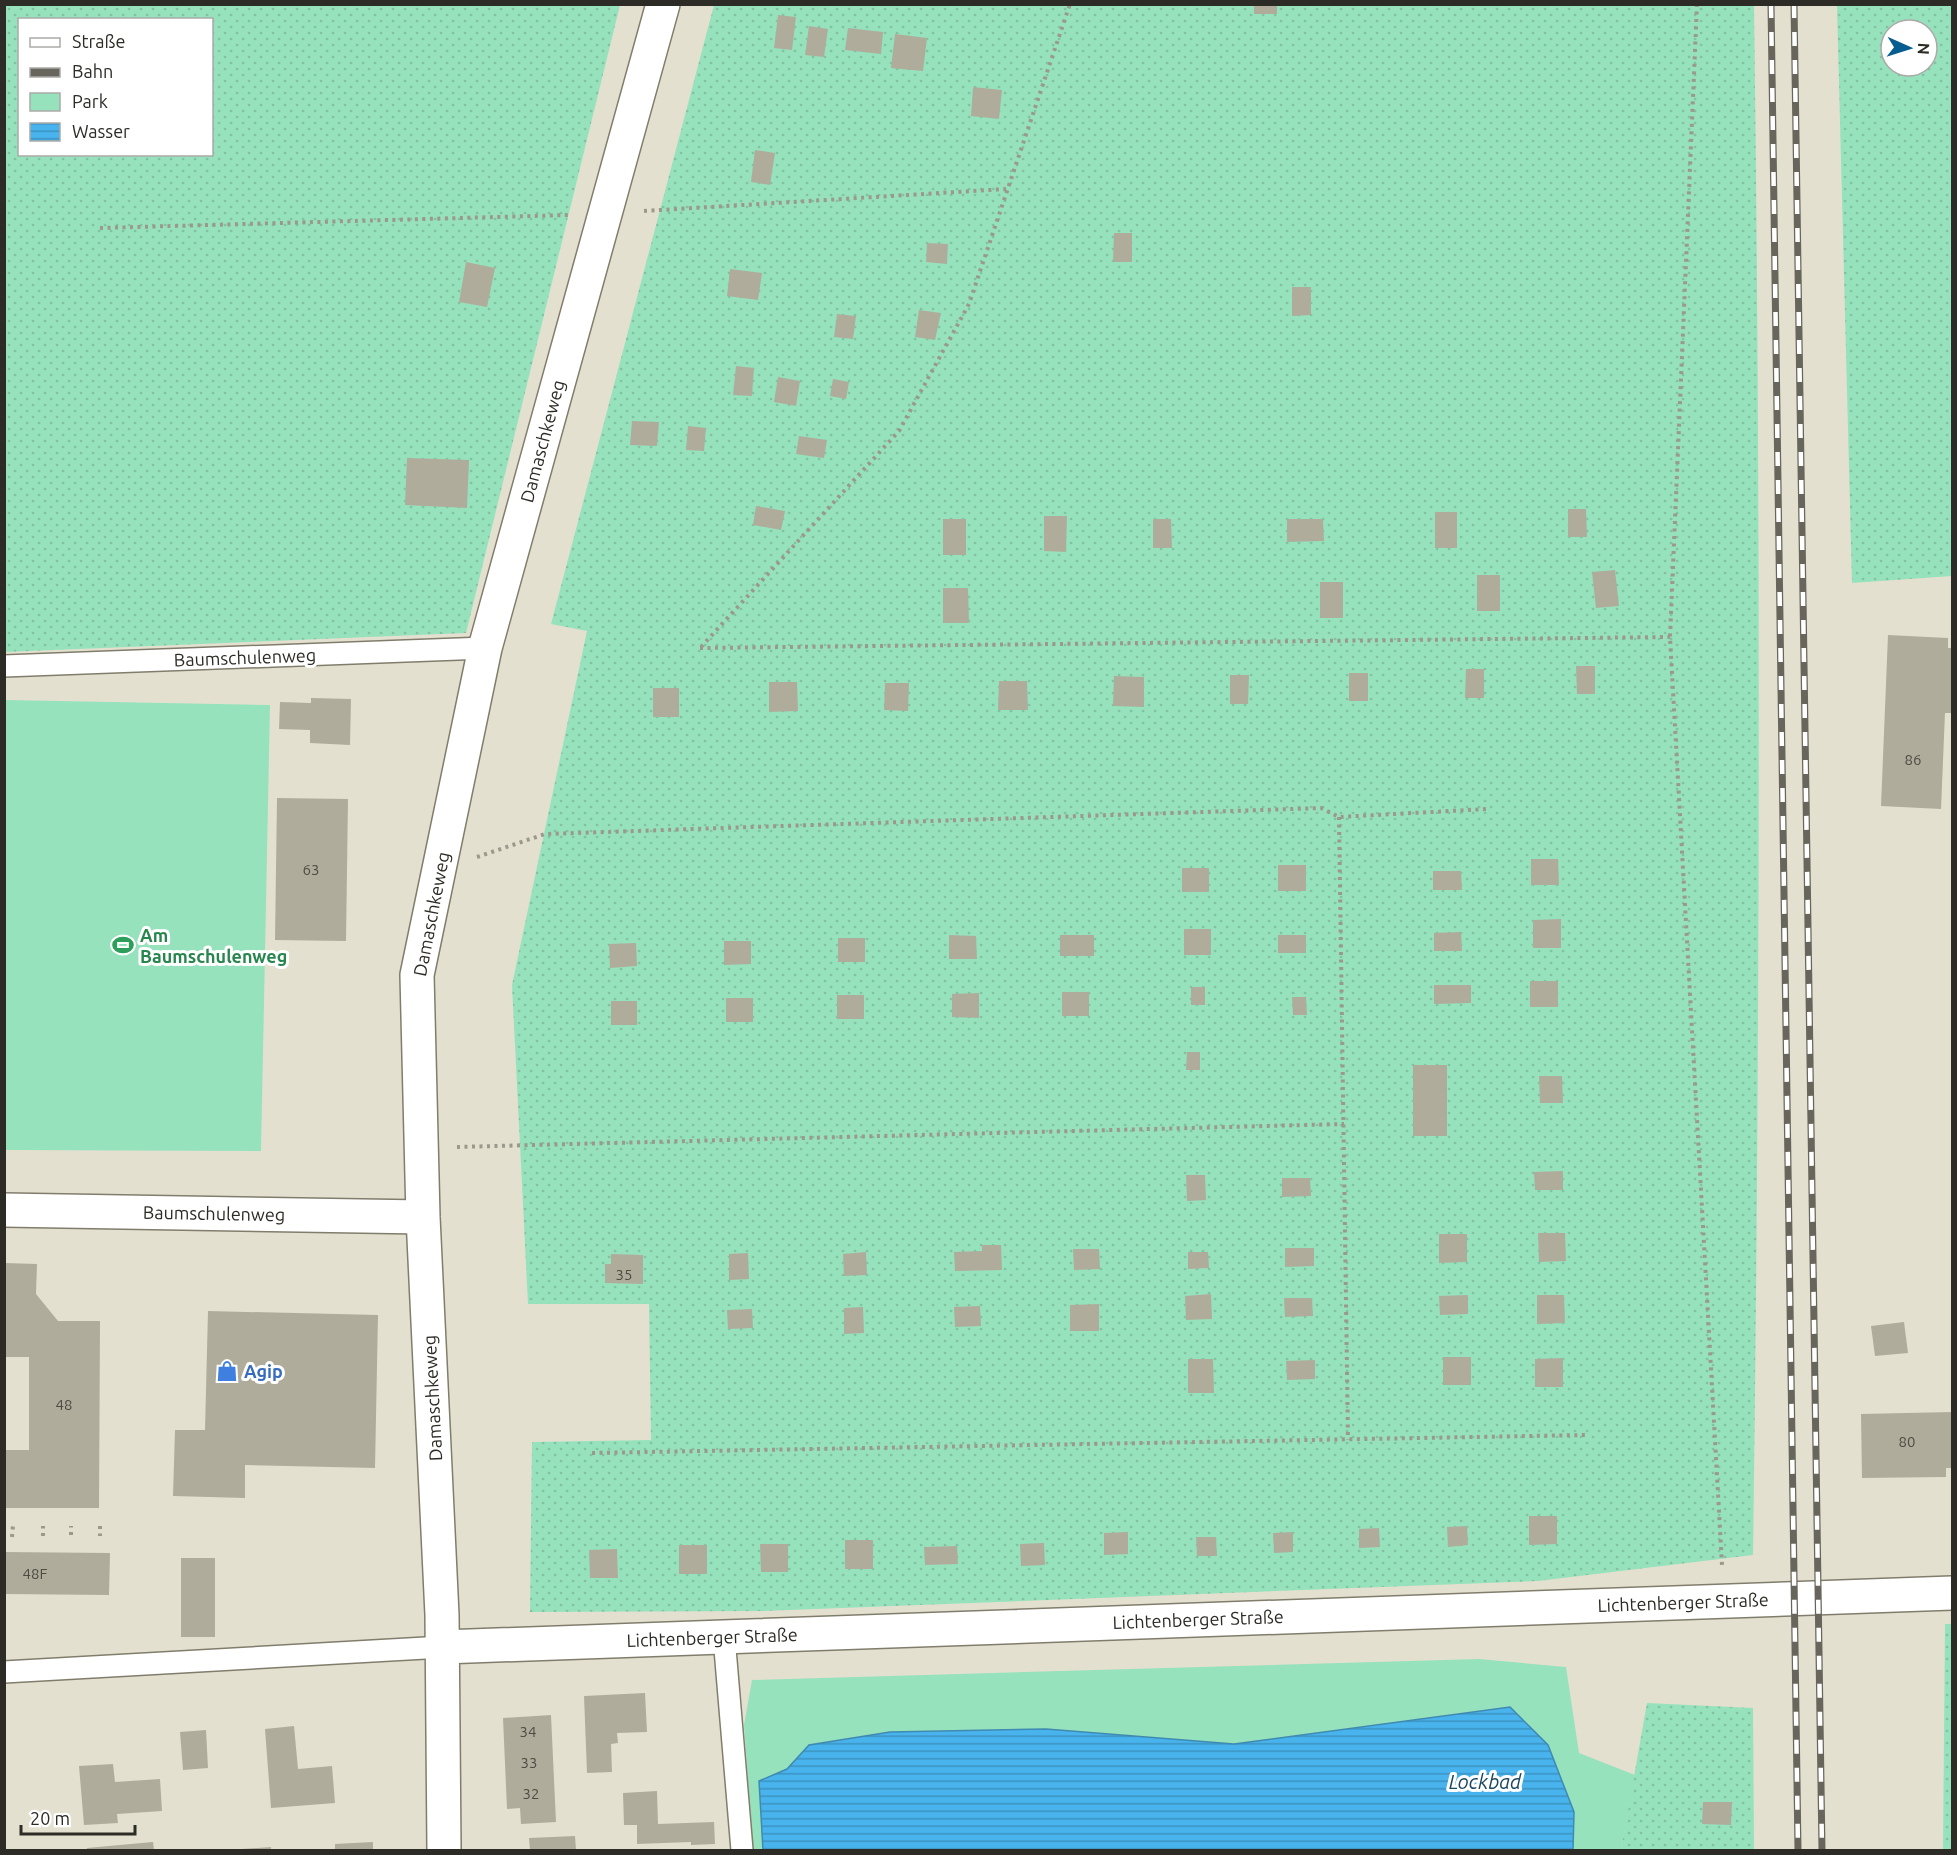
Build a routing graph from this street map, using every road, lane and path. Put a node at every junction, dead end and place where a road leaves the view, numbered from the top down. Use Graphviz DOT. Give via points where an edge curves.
graph roads {
  1 [pos="663,4"];
  2 [pos="1070,4"];
  3 [pos="1697,4"];
  4 [pos="1006,189"];
  5 [pos="604,214"];
  6 [pos="100,228"];
  7 [pos="1670,637"];
  8 [pos="485,648"];
  9 [pos="4,666"];
  10 [pos="1487,809"];
  11 [pos="1339,817"];
  12 [pos="440,870"];
  13 [pos="1344,1124"];
  14 [pos="420,1148"];
  15 [pos="4,1210"];
  16 [pos="423,1217"];
  17 [pos="1585,1435"];
  18 [pos="1348,1441"];
  19 [pos="592,1453"];
  20 [pos="13,1525"];
  21 [pos="43,1526"];
  22 [pos="71,1526"];
  23 [pos="100,1526"];
  24 [pos="71,1535"];
  25 [pos="43,1536"];
  26 [pos="100,1536"];
  27 [pos="12,1537"];
  28 [pos="1953,1593"];
  29 [pos="1724,1600"];
  30 [pos="724,1636"];
  31 [pos="443,1647"];
  32 [pos="4,1672"];
  33 [pos="444,1851"];
  34 [pos="742,1851"];
  1 -- 5 [label="street, Damaschkeweg"];
  2 -- 4 [label="path"];
  3 -- 7 [label="path"];
  4 -- 5 [label="path"];
  4 -- 7 [label="path" via="969,304 899,431 700,648"];
  5 -- 6 [label="path"];
  5 -- 8 [label="street, Damaschkeweg"];
  7 -- 29 [label="path"];
  8 -- 9 [label="lane, Baumschulenweg"];
  8 -- 12 [label="street, Damaschkeweg"];
  10 -- 11 [label="path"];
  11 -- 12 [label="path" via="1321,808 545,834"];
  11 -- 13 [label="path"];
  12 -- 14 [label="street, Damaschkeweg" via="417,975"];
  13 -- 14 [label="path"];
  13 -- 18 [label="path"];
  14 -- 16 [label="street, Damaschkeweg"];
  15 -- 16 [label="street, Baumschulenweg"];
  16 -- 31 [label="street, Damaschkeweg"];
  17 -- 18 [label="path"];
  18 -- 19 [label="path"];
  20 -- 27 [label="path"];
  21 -- 25 [label="path"];
  22 -- 24 [label="path"];
  23 -- 26 [label="path"];
  28 -- 29 [label="street, Lichtenberger Straße"];
  29 -- 30 [label="street, Lichtenberger Straße"];
  30 -- 31 [label="street, Lichtenberger Straße"];
  30 -- 34 [label="lane"];
  31 -- 32 [label="lane"];
  31 -- 33 [label="street, Damaschkeweg"];
}
